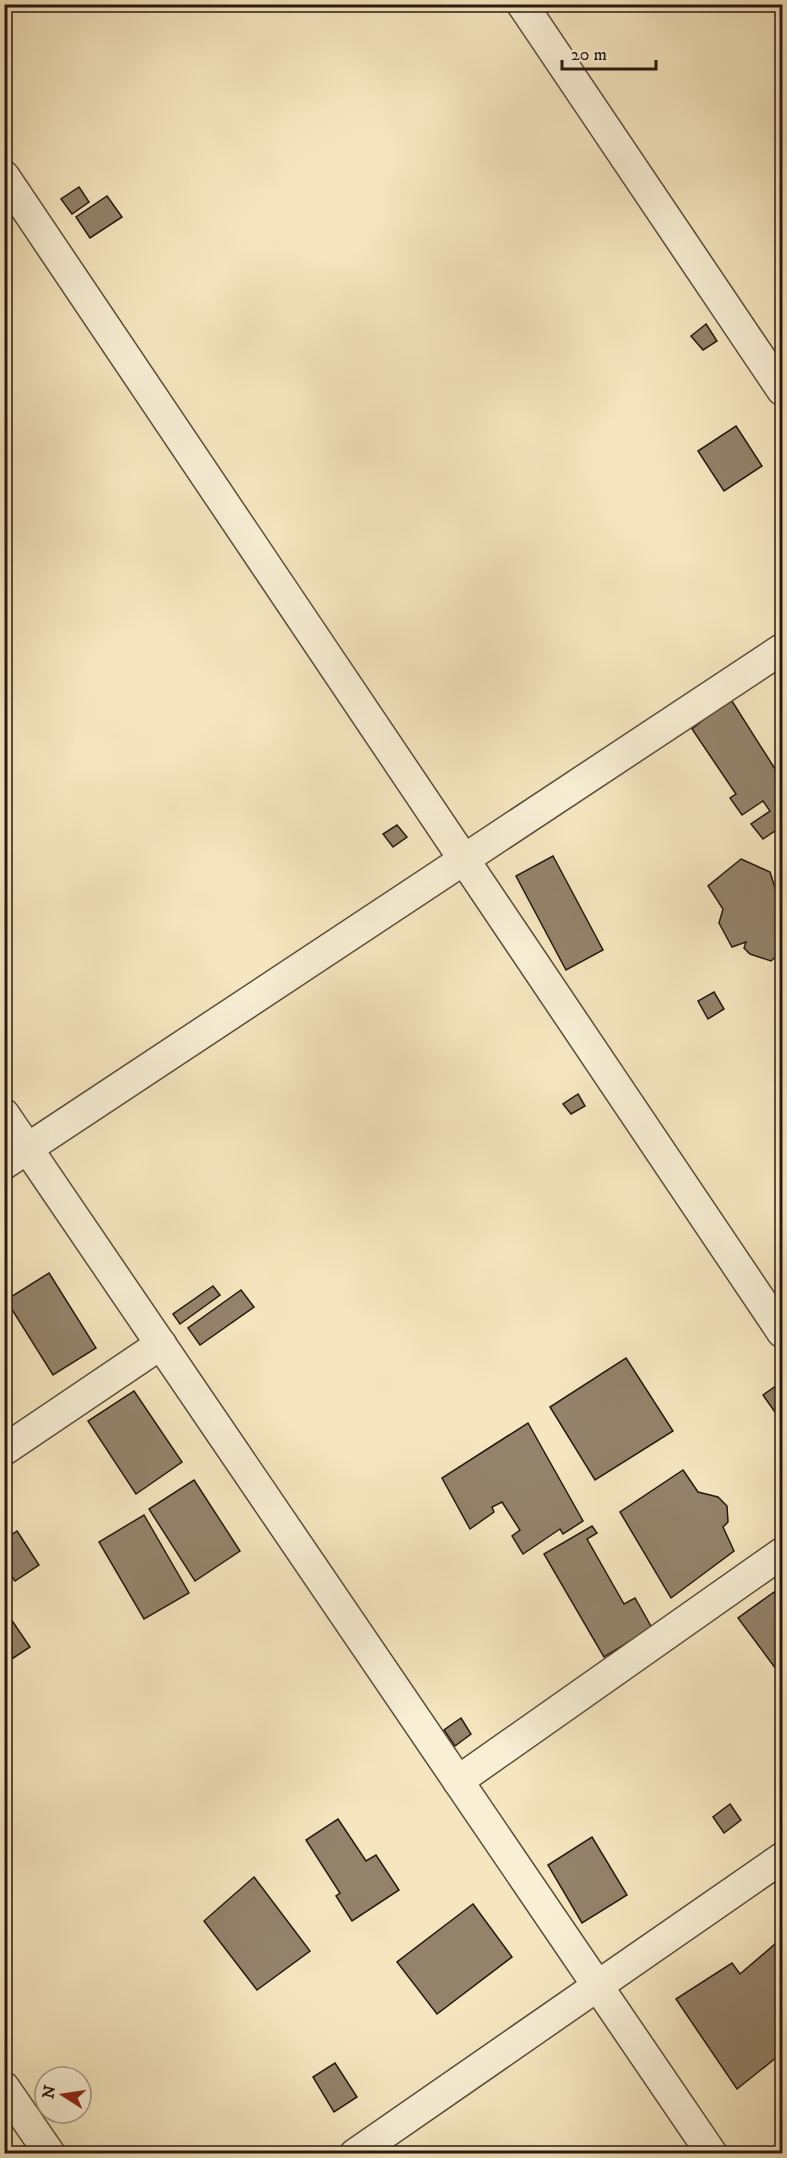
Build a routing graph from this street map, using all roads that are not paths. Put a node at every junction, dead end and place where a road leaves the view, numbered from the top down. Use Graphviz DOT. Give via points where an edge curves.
graph roads {
  1 [pos="522,4"];
  2 [pos="4,176"];
  3 [pos="783,390"];
  4 [pos="783,649"];
  5 [pos="464,860"];
  6 [pos="4,1114"];
  7 [pos="16,1156"];
  8 [pos="783,1332"];
  9 [pos="161,1344"];
  10 [pos="4,1450"];
  11 [pos="783,1553"];
  12 [pos="458,1781"];
  13 [pos="783,1858"];
  14 [pos="597,1985"];
  15 [pos="4,2087"];
  16 [pos="47,2152"];
  17 [pos="356,2154"];
  18 [pos="712,2154"];
  1 -- 3 [label="street"];
  2 -- 5 [label="street"];
  4 -- 5 [label="street"];
  5 -- 7 [label="street"];
  5 -- 8 [label="street"];
  6 -- 7 [label="street"];
  7 -- 9 [label="street"];
  9 -- 10 [label="street"];
  9 -- 12 [label="street"];
  11 -- 12 [label="street"];
  12 -- 14 [label="street"];
  13 -- 14 [label="street"];
  14 -- 17 [label="street"];
  14 -- 18 [label="street"];
  15 -- 16 [label="street"];
}
